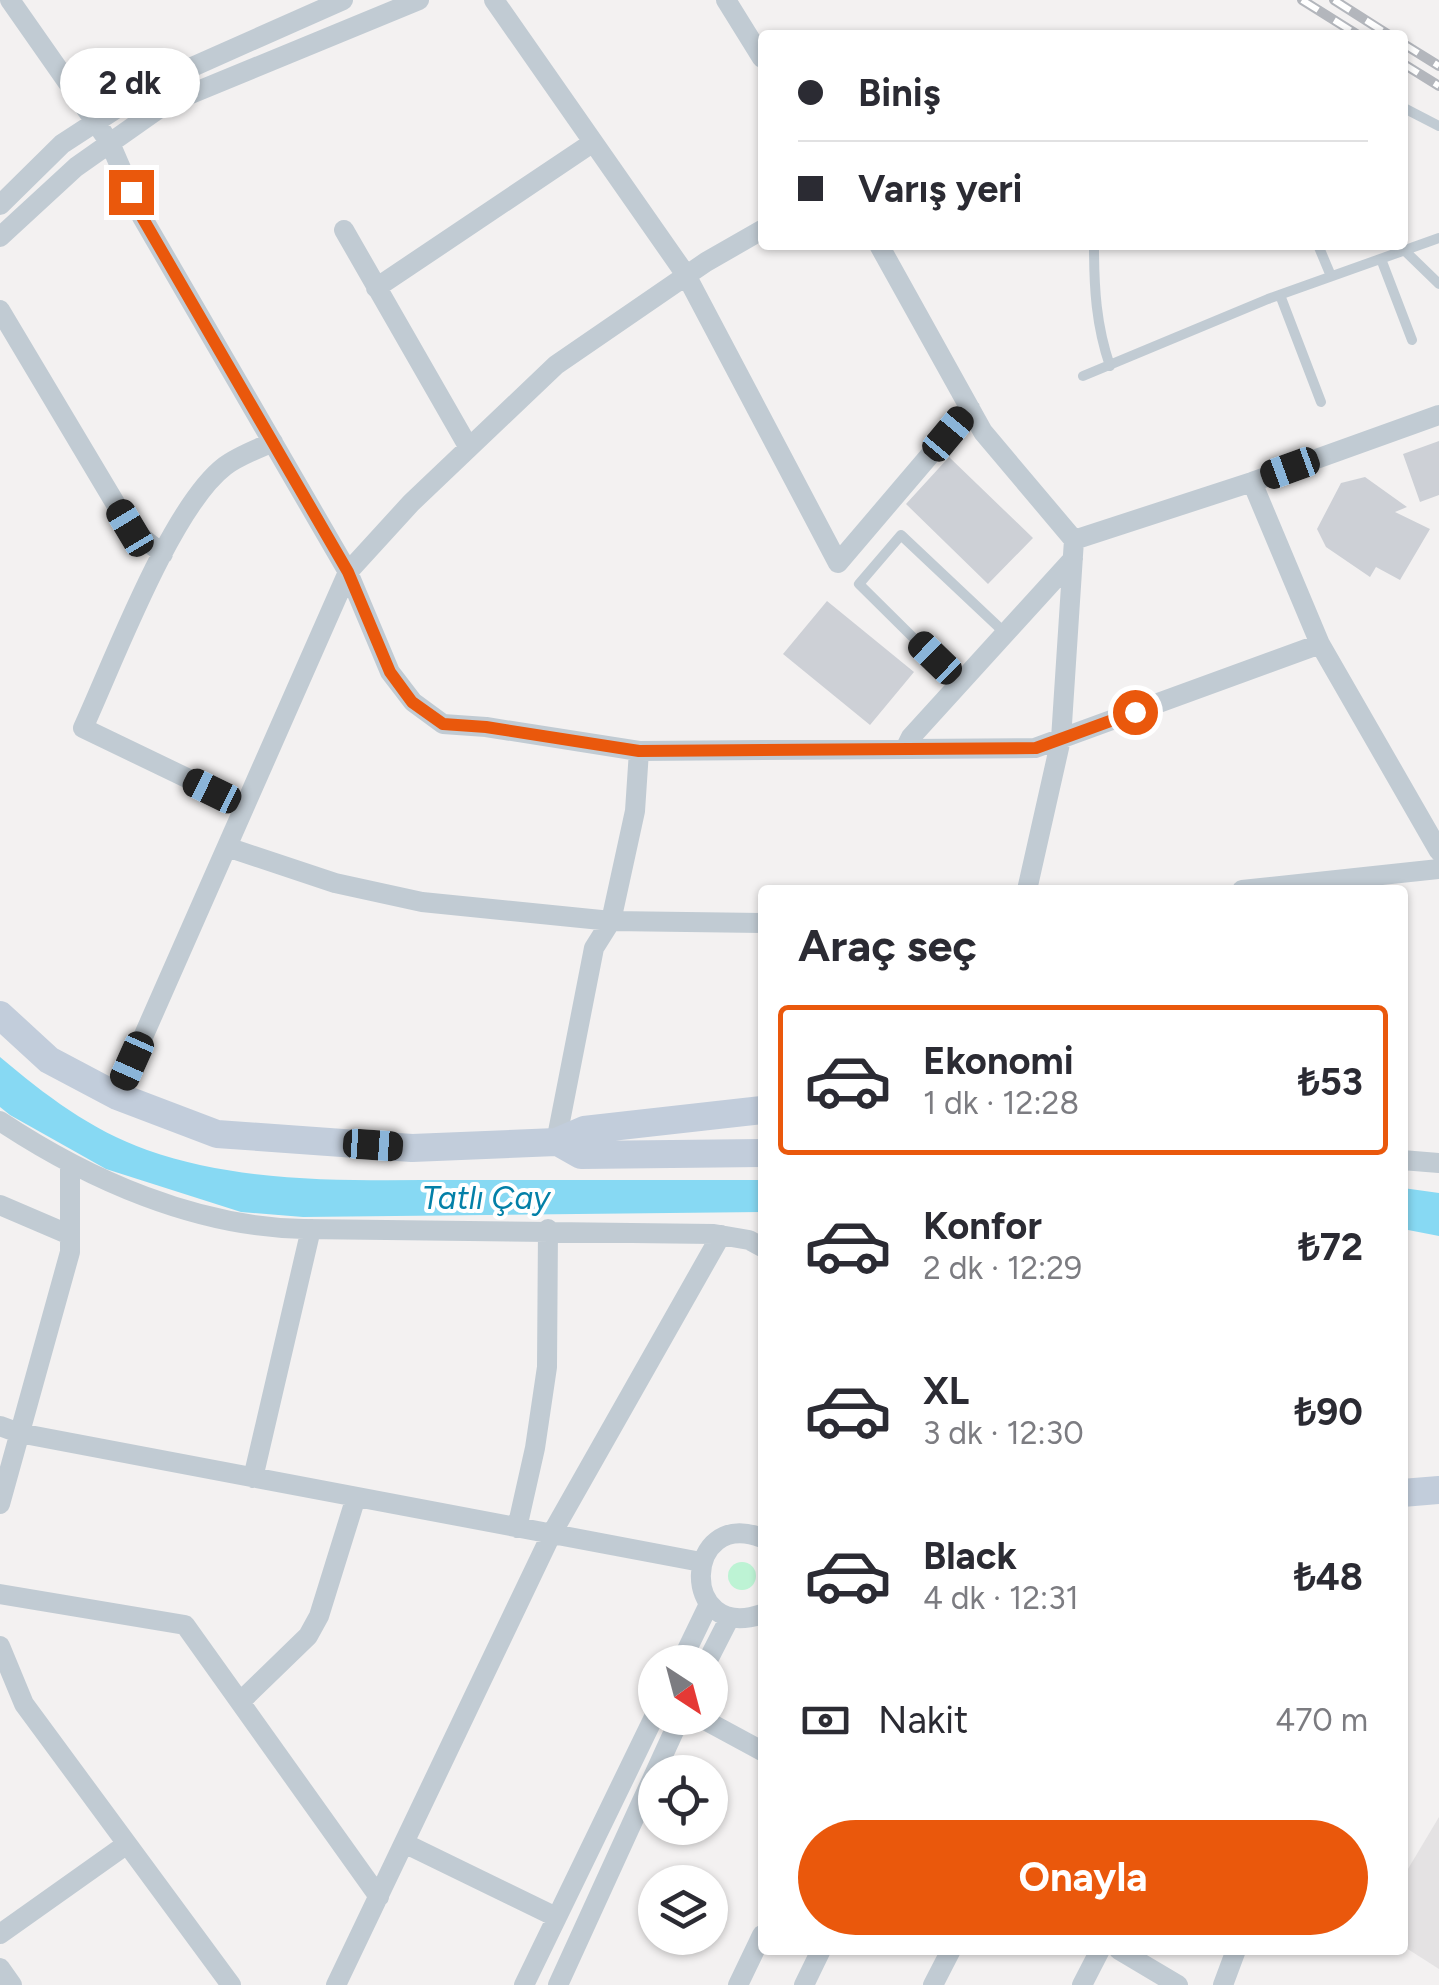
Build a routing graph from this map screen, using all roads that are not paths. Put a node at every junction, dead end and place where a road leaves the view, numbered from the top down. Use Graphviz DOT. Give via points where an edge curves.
graph roads {
  1 [pos="10,0"];
  2 [pos="343,0"];
  3 [pos="420,0"];
  4 [pos="494,0"];
  5 [pos="716,0"];
  6 [pos="730,7"];
  7 [pos="758,52"];
  8 [pos="1408,109"];
  9 [pos="95,122"];
  10 [pos="1439,126"];
  11 [pos="110,143"];
  12 [pos="592,144"];
  13 [pos="0,204"];
  14 [pos="344,230"];
  15 [pos="758,232"];
  16 [pos="0,236"];
  17 [pos="1439,238"];
  18 [pos="882,250"];
  19 [pos="1094,250"];
  20 [pos="1320,250"];
  21 [pos="1408,250"];
  22 [pos="1404,251"];
  23 [pos="1382,258"];
  24 [pos="686,275"];
  25 [pos="1331,276"];
  26 [pos="1439,284"];
  27 [pos="376,288"];
  28 [pos="1280,295"];
  29 [pos="0,310"];
  30 [pos="1412,340"];
  31 [pos="1110,366"];
  32 [pos="1083,376"];
  33 [pos="1321,402"];
  34 [pos="970,408"];
  35 [pos="1439,415"];
  36 [pos="272,442"];
  37 [pos="469,448"];
  38 [pos="1252,482"];
  39 [pos="1073,550"];
  40 [pos="163,554"];
  41 [pos="348,572"];
  42 [pos="1006,633"];
  43 [pos="1320,644"];
  44 [pos="960,683"];
  45 [pos="1061,739"];
  46 [pos="905,749"];
  47 [pos="639,751"];
  48 [pos="244,806"];
  49 [pos="226,848"];
  50 [pos="1439,851"];
  51 [pos="1439,869"];
  52 [pos="1029,885"];
  53 [pos="1289,885"];
  54 [pos="611,921"];
  55 [pos="758,924"];
  56 [pos="0,1014"];
  57 [pos="116,1096"];
  58 [pos="758,1110"];
  59 [pos="0,1121"];
  60 [pos="557,1142"];
  61 [pos="758,1153"];
  62 [pos="1408,1160"];
  63 [pos="1439,1163"];
  64 [pos="70,1164"];
  65 [pos="0,1205"];
  66 [pos="311,1229"];
  67 [pos="548,1230"];
  68 [pos="721,1235"];
  69 [pos="70,1236"];
  70 [pos="758,1244"];
  71 [pos="10,1429"];
  72 [pos="253,1478"];
  73 [pos="1439,1490"];
  74 [pos="356,1497"];
  75 [pos="1408,1497"];
  76 [pos="0,1504"];
  77 [pos="517,1528"];
  78 [pos="551,1535"];
  79 [pos="757,1536"];
  80 [pos="701,1562"];
  81 [pos="0,1594"];
  82 [pos="709,1604"];
  83 [pos="758,1615"];
  84 [pos="730,1617"];
  85 [pos="689,1645"];
  86 [pos="716,1645"];
  87 [pos="0,1646"];
  88 [pos="240,1702"];
  89 [pos="728,1733"];
  90 [pos="645,1735"];
  91 [pos="672,1735"];
  92 [pos="758,1749"];
  93 [pos="404,1843"];
  94 [pos="127,1844"];
  95 [pos="378,1896"];
  96 [pos="556,1918"];
  97 [pos="0,1934"];
  98 [pos="758,1943"];
  99 [pos="819,1955"];
  100 [pos="948,1955"];
  101 [pos="1097,1955"];
  102 [pos="1127,1955"];
  103 [pos="1234,1955"];
  104 [pos="0,1968"];
  105 [pos="12,1985"];
  106 [pos="230,1985"];
  107 [pos="336,1985"];
  108 [pos="524,1985"];
  109 [pos="558,1985"];
  110 [pos="738,1985"];
  111 [pos="804,1985"];
  112 [pos="933,1985"];
  113 [pos="1082,1985"];
  114 [pos="1178,1985"];
  115 [pos="1223,1985"];
  1 -- 9 [label="street"];
  2 -- 9 [label="street" via="154,84"];
  3 -- 11 [label="street" via="164,105"];
  4 -- 12 [label="street"];
  5 -- 6 [label="street"];
  6 -- 7 [label="street"];
  8 -- 10 [label="lane"];
  9 -- 11 [label="street"];
  9 -- 13 [label="street"];
  11 -- 16 [label="street"];
  11 -- 36 [label="street" via="142,217"];
  12 -- 24 [label="street"];
  12 -- 27 [label="street"];
  14 -- 27 [label="street"];
  15 -- 24 [label="street"];
  17 -- 21 [label="lane"];
  18 -- 34 [label="street"];
  19 -- 31 [label="lane" via="1094,298"];
  20 -- 25 [label="lane"];
  22 -- 23 [label="lane"];
  22 -- 26 [label="lane"];
  23 -- 25 [label="lane"];
  23 -- 30 [label="lane"];
  24 -- 34 [label="street" via="838,563"];
  24 -- 37 [label="street" via="556,365"];
  25 -- 28 [label="lane"];
  27 -- 37 [label="street"];
  28 -- 31 [label="lane"];
  28 -- 33 [label="lane"];
  29 -- 40 [label="street" via="130,528"];
  31 -- 32 [label="lane"];
  34 -- 39 [label="street"];
  35 -- 38 [label="street"];
  36 -- 40 [label="street" via="225,466 197,494"];
  36 -- 41 [label="street"];
  37 -- 41 [label="street"];
  38 -- 39 [label="street"];
  38 -- 43 [label="street"];
  39 -- 42 [label="street"];
  39 -- 45 [label="street"];
  40 -- 48 [label="street" via="83,728"];
  41 -- 47 [label="street" via="390,672 428,716 443,724"];
  41 -- 48 [label="street"];
  42 -- 44 [label="street"];
  42 -- 44 [label="lane" via="901,535 859,584"];
  43 -- 45 [label="street"];
  43 -- 50 [label="street"];
  44 -- 46 [label="street"];
  45 -- 46 [label="street" via="1036,748"];
  45 -- 52 [label="street"];
  46 -- 47 [label="street"];
  47 -- 54 [label="street"];
  48 -- 49 [label="street"];
  49 -- 54 [label="street" via="422,902"];
  49 -- 57 [label="street"];
  51 -- 53 [label="street"];
  54 -- 55 [label="street"];
  54 -- 60 [label="street" via="594,948"];
  56 -- 57 [label="street" via="49,1060"];
  57 -- 60 [label="street" via="217,1134 412,1148"];
  58 -- 60 [label="street" via="584,1130"];
  59 -- 64 [label="street"];
  60 -- 61 [label="street" via="581,1155"];
  62 -- 63 [label="street"];
  64 -- 66 [label="street" via="216,1218"];
  64 -- 69 [label="street"];
  65 -- 69 [label="street"];
  66 -- 67 [label="street"];
  66 -- 72 [label="street"];
  67 -- 68 [label="street"];
  67 -- 77 [label="street" via="547,1367"];
  68 -- 70 [label="street"];
  68 -- 78 [label="street"];
  69 -- 71 [label="street"];
  71 -- 72 [label="street"];
  71 -- 76 [label="street"];
  72 -- 74 [label="street"];
  73 -- 75 [label="street"];
  74 -- 77 [label="street"];
  74 -- 88 [label="street" via="314,1626"];
  77 -- 78 [label="street"];
  78 -- 80 [label="street"];
  78 -- 93 [label="street"];
  79 -- 80 [label="street" via="719,1540"];
  80 -- 82 [label="street"];
  81 -- 88 [label="street" via="185,1625"];
  82 -- 84 [label="street"];
  82 -- 85 [label="street"];
  83 -- 84 [label="street"];
  84 -- 86 [label="street"];
  87 -- 94 [label="street" via="24,1704"];
  88 -- 95 [label="street"];
  89 -- 92 [label="street"];
  90 -- 96 [label="street"];
  91 -- 109 [label="street"];
  93 -- 95 [label="street"];
  93 -- 96 [label="street"];
  94 -- 97 [label="street"];
  94 -- 106 [label="street"];
  95 -- 107 [label="street"];
  96 -- 108 [label="street"];
  98 -- 110 [label="street"];
  99 -- 111 [label="street"];
  100 -- 112 [label="street"];
  101 -- 113 [label="street"];
  102 -- 114 [label="street"];
  103 -- 115 [label="street"];
  104 -- 105 [label="street"];
}
